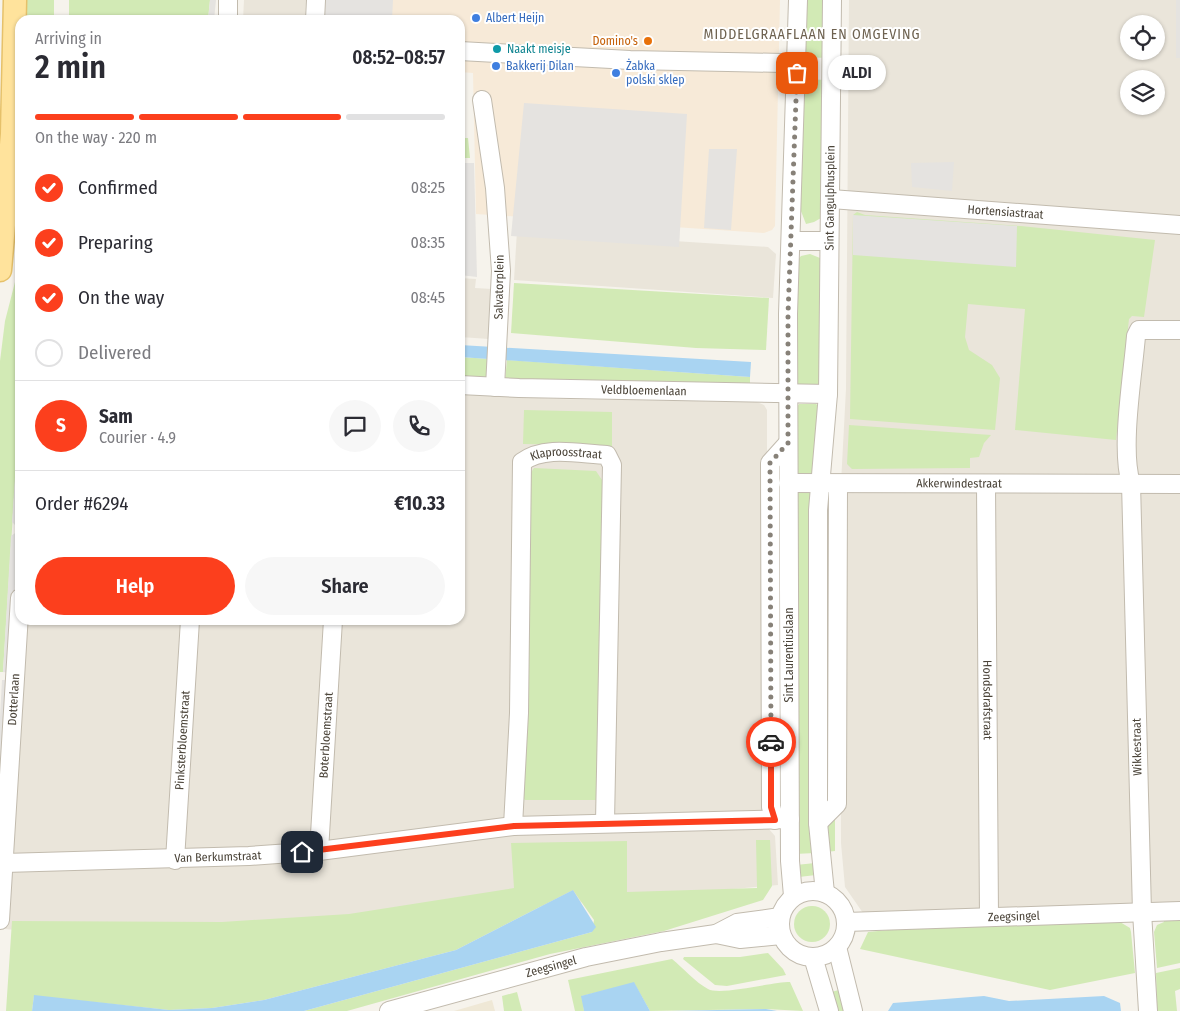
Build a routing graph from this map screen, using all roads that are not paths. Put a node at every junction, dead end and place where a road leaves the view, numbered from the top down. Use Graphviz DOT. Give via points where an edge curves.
graph roads {
  1 [pos="15,0"];
  2 [pos="228,0"];
  3 [pos="316,0"];
  4 [pos="798,0"];
  5 [pos="832,0"];
  6 [pos="228,15"];
  7 [pos="315,15"];
  8 [pos="465,51"];
  9 [pos="783,63"];
  10 [pos="11,89"];
  11 [pos="482,100"];
  12 [pos="831,199"];
  13 [pos="1180,225"];
  14 [pos="792,241"];
  15 [pos="829,241"];
  16 [pos="0,270"];
  17 [pos="1180,330"];
  18 [pos="495,378"];
  19 [pos="465,384"];
  20 [pos="788,394"];
  21 [pos="828,394"];
  22 [pos="788,443"];
  23 [pos="820,482"];
  24 [pos="788,483"];
  25 [pos="838,484"];
  26 [pos="986,484"];
  27 [pos="1131,484"];
  28 [pos="1180,484"];
  29 [pos="18,625"];
  30 [pos="190,625"];
  31 [pos="334,625"];
  32 [pos="782,820"];
  33 [pos="605,822"];
  34 [pos="818,823"];
  35 [pos="514,826"];
  36 [pos="319,851"];
  37 [pos="175,860"];
  38 [pos="4,862"];
  39 [pos="825,892"];
  40 [pos="793,896"];
  41 [pos="1180,911"];
  42 [pos="1142,912"];
  43 [pos="780,916"];
  44 [pos="989,917"];
  45 [pos="0,920"];
  46 [pos="846,922"];
  47 [pos="716,934"];
  48 [pos="781,934"];
  49 [pos="837,947"];
  50 [pos="813,957"];
  51 [pos="389,1011"];
  52 [pos="829,1011"];
  53 [pos="853,1011"];
  54 [pos="1148,1011"];
  1 -- 10 [label="main road"];
  2 -- 6 [label="street"];
  3 -- 7 [label="street"];
  4 -- 14 [label="street"];
  5 -- 12 [label="street, Sint Gangulphusplein"];
  8 -- 9 [label="street" via="630,60"];
  10 -- 16 [label="main road" via="12,134"];
  11 -- 18 [label="street, Salvatorplein" via="495,188 501,271"];
  12 -- 13 [label="street, Hortensiastraat"];
  12 -- 15 [label="street, Sint Gangulphusplein"];
  14 -- 15 [label="street"];
  14 -- 20 [label="street"];
  15 -- 21 [label="street, Sint Gangulphusplein"];
  17 -- 27 [label="street" via="1145,328 1136,336 1127,440"];
  18 -- 19 [label="street, Veldbloemenlaan"];
  18 -- 20 [label="street, Veldbloemenlaan"];
  20 -- 21 [label="street, Veldbloemenlaan"];
  20 -- 22 [label="street, Sint Laurentiuslaan"];
  21 -- 23 [label="street"];
  22 -- 24 [label="street, Sint Laurentiuslaan"];
  22 -- 32 [label="street, Sint Laurentiuslaan" via="770,463 771,807"];
  23 -- 24 [label="street, Akkerwindestraat"];
  23 -- 25 [label="street, Akkerwindestraat"];
  23 -- 34 [label="street"];
  24 -- 32 [label="street, Sint Laurentiuslaan"];
  25 -- 26 [label="street, Akkerwindestraat"];
  25 -- 34 [label="street" via="837,804"];
  26 -- 27 [label="street, Akkerwindestraat"];
  26 -- 44 [label="street, Hondsdrafstraat"];
  27 -- 28 [label="street, Akkerwindestraat"];
  27 -- 42 [label="street, Wikkestraat"];
  29 -- 38 [label="street, Dotterlaan"];
  30 -- 37 [label="street, Pinksterbloemstraat"];
  31 -- 36 [label="street, Boterbloemstraat"];
  32 -- 33 [label="street, Van Berkumstraat"];
  32 -- 40 [label="street, Sint Laurentiuslaan"];
  33 -- 35 [label="street, Van Berkumstraat"];
  33 -- 35 [label="street, Klaproosstraat" via="612,465 607,455 546,452 532,455 522,462 519,713"];
  34 -- 39 [label="street"];
  35 -- 36 [label="street, Van Berkumstraat"];
  36 -- 37 [label="street, Van Berkumstraat"];
  37 -- 38 [label="street, Van Berkumstraat"];
  38 -- 45 [label="street, Dotterlaan"];
  39 -- 40 [label="street" via="803,892"];
  39 -- 46 [label="street" via="842,907"];
  40 -- 43 [label="street"];
  41 -- 42 [label="street, Zeegsingel"];
  42 -- 44 [label="street, Zeegsingel"];
  42 -- 54 [label="street, Wikkestraat"];
  43 -- 47 [label="street, Zeegsingel" via="737,923"];
  43 -- 48 [label="street"];
  44 -- 46 [label="street, Zeegsingel"];
  46 -- 49 [label="street"];
  47 -- 48 [label="street, Zeegsingel" via="740,939"];
  47 -- 51 [label="street, Zeegsingel" via="586,957"];
  48 -- 50 [label="street" via="794,951"];
  49 -- 50 [label="street" via="822,956"];
  49 -- 53 [label="street"];
  50 -- 52 [label="street"];
}
